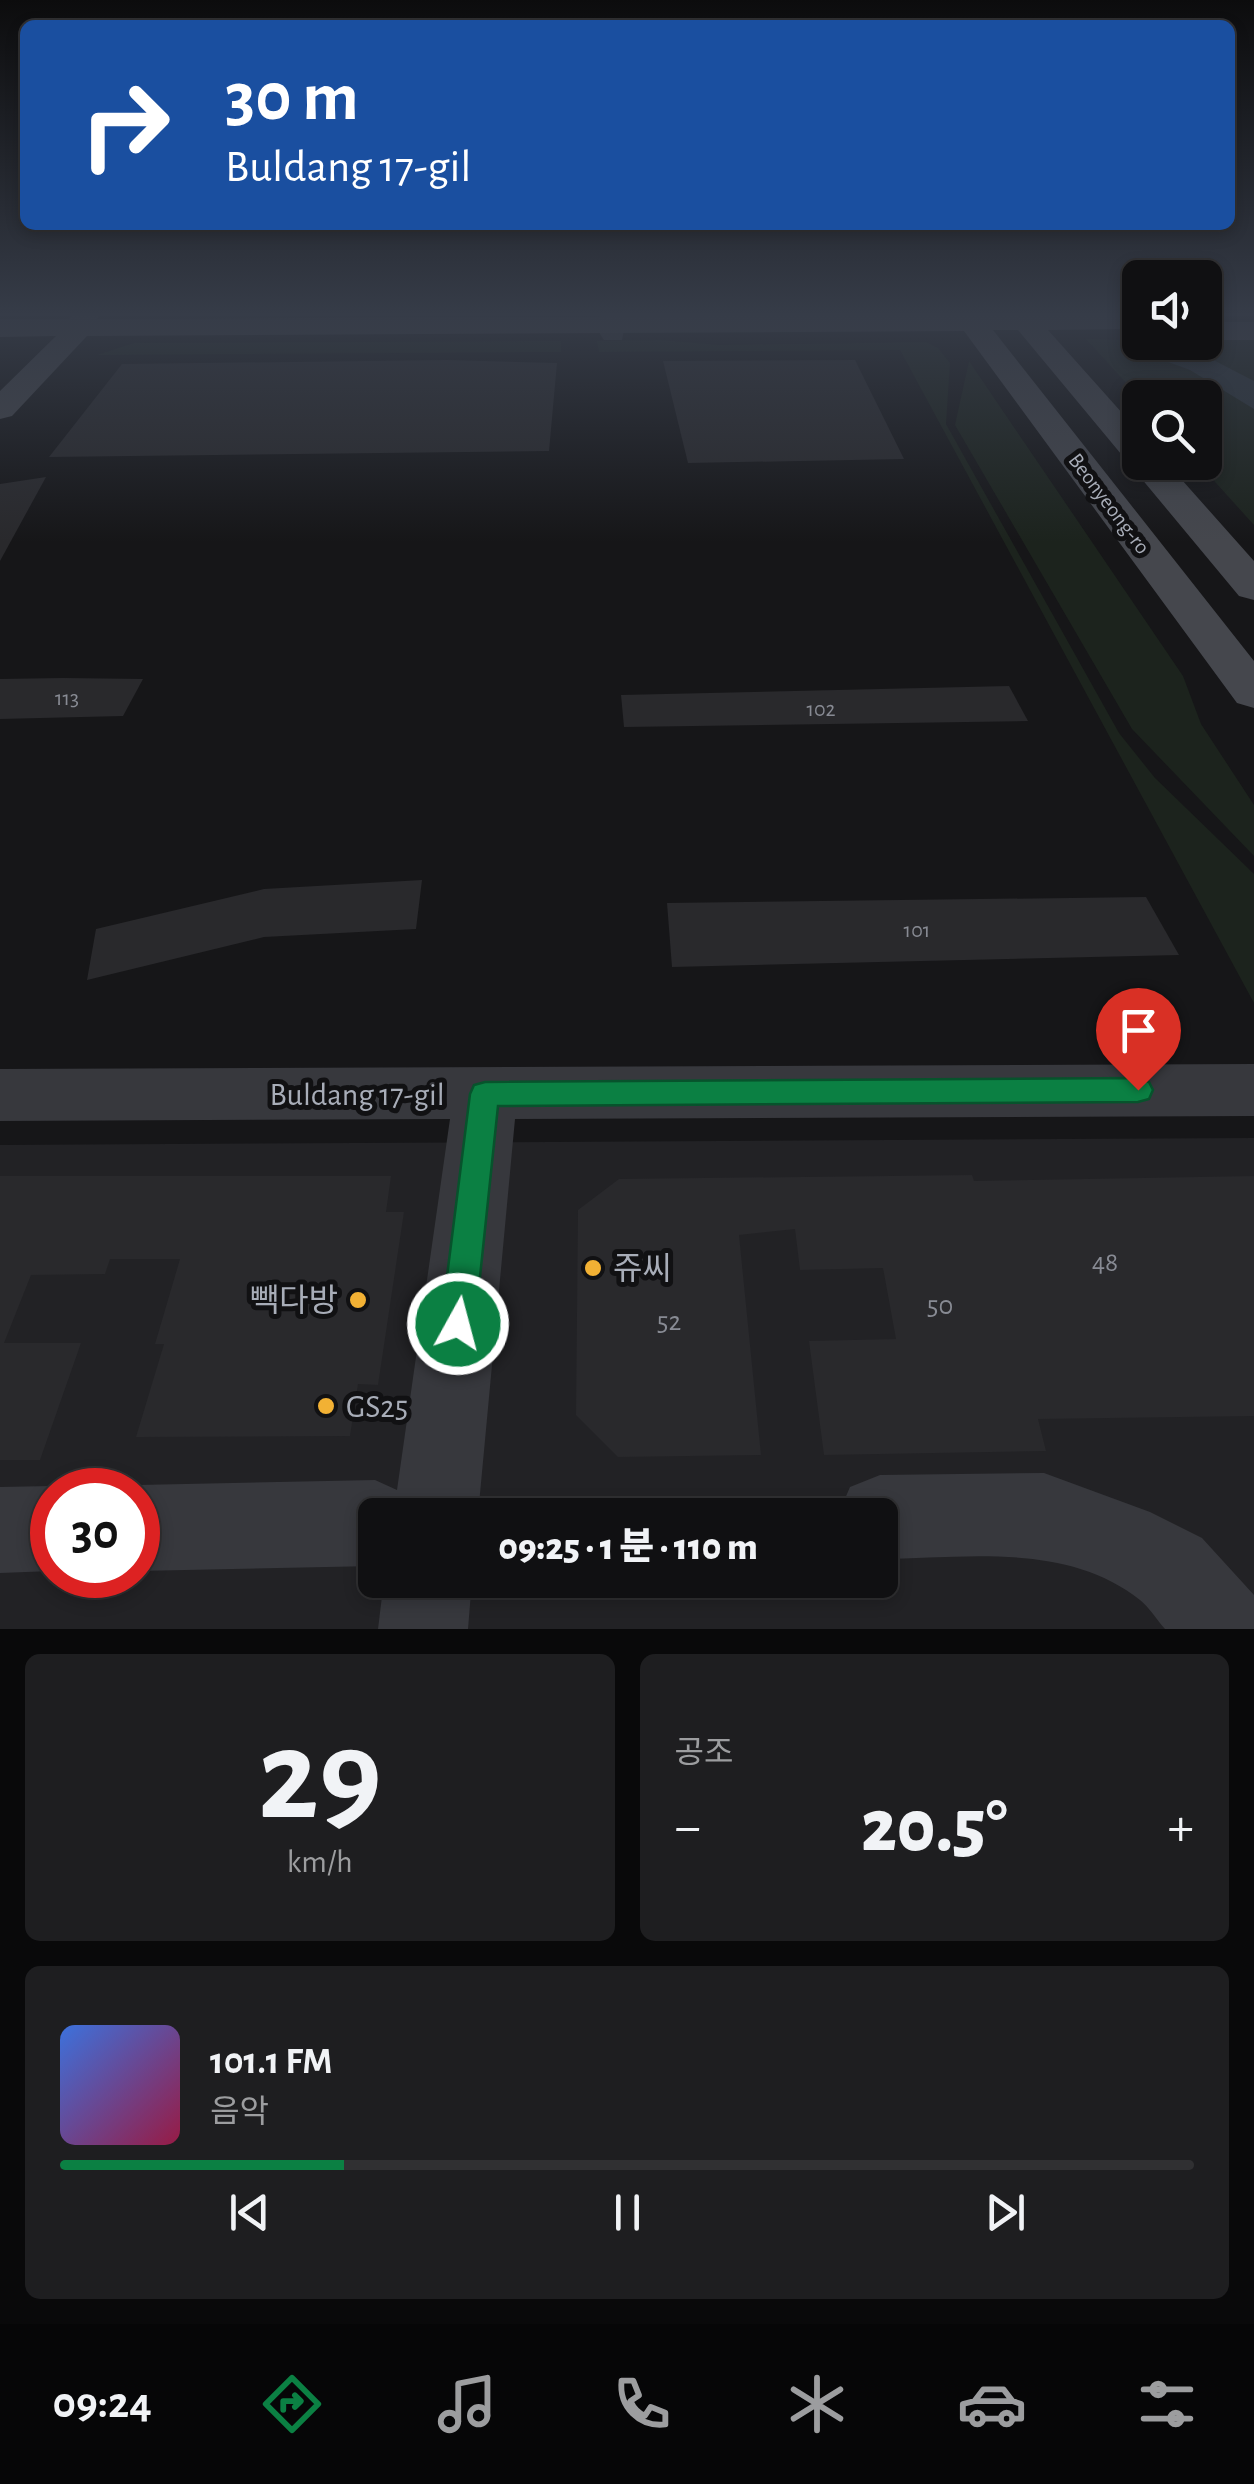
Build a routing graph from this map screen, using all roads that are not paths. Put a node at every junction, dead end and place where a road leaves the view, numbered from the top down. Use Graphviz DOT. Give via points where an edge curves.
graph roads {
  1 [pos="18,390"];
  2 [pos="1023,390"];
  3 [pos="1084,390"];
  4 [pos="0,409"];
  5 [pos="1122,434"];
  6 [pos="1161,480"];
  7 [pos="1254,588"];
  8 [pos="1254,693"];
  9 [pos="1254,1090"];
  10 [pos="485,1094"];
  11 [pos="0,1096"];
  12 [pos="438,1498"];
  13 [pos="898,1517"];
  14 [pos="358,1523"];
  15 [pos="160,1528"];
  16 [pos="30,1529"];
  17 [pos="0,1530"];
  18 [pos="426,1598"];
  19 [pos="423,1629"];
  20 [pos="1224,1629"];
  1 -- 4 [label="street"];
  2 -- 8 [label="street, Beonyeong-ro"];
  3 -- 5 [label="street, Beonyeong-ro"];
  6 -- 7 [label="street, Beonyeong-ro"];
  9 -- 10 [label="street, Buldang 17-gil"];
  10 -- 11 [label="street, Buldang 17-gil"];
  10 -- 12 [label="street"];
  13 -- 20 [label="street" via="1044,1515 1171,1569"];
  14 -- 15 [label="street"];
  16 -- 17 [label="street"];
  18 -- 19 [label="street"];
}
